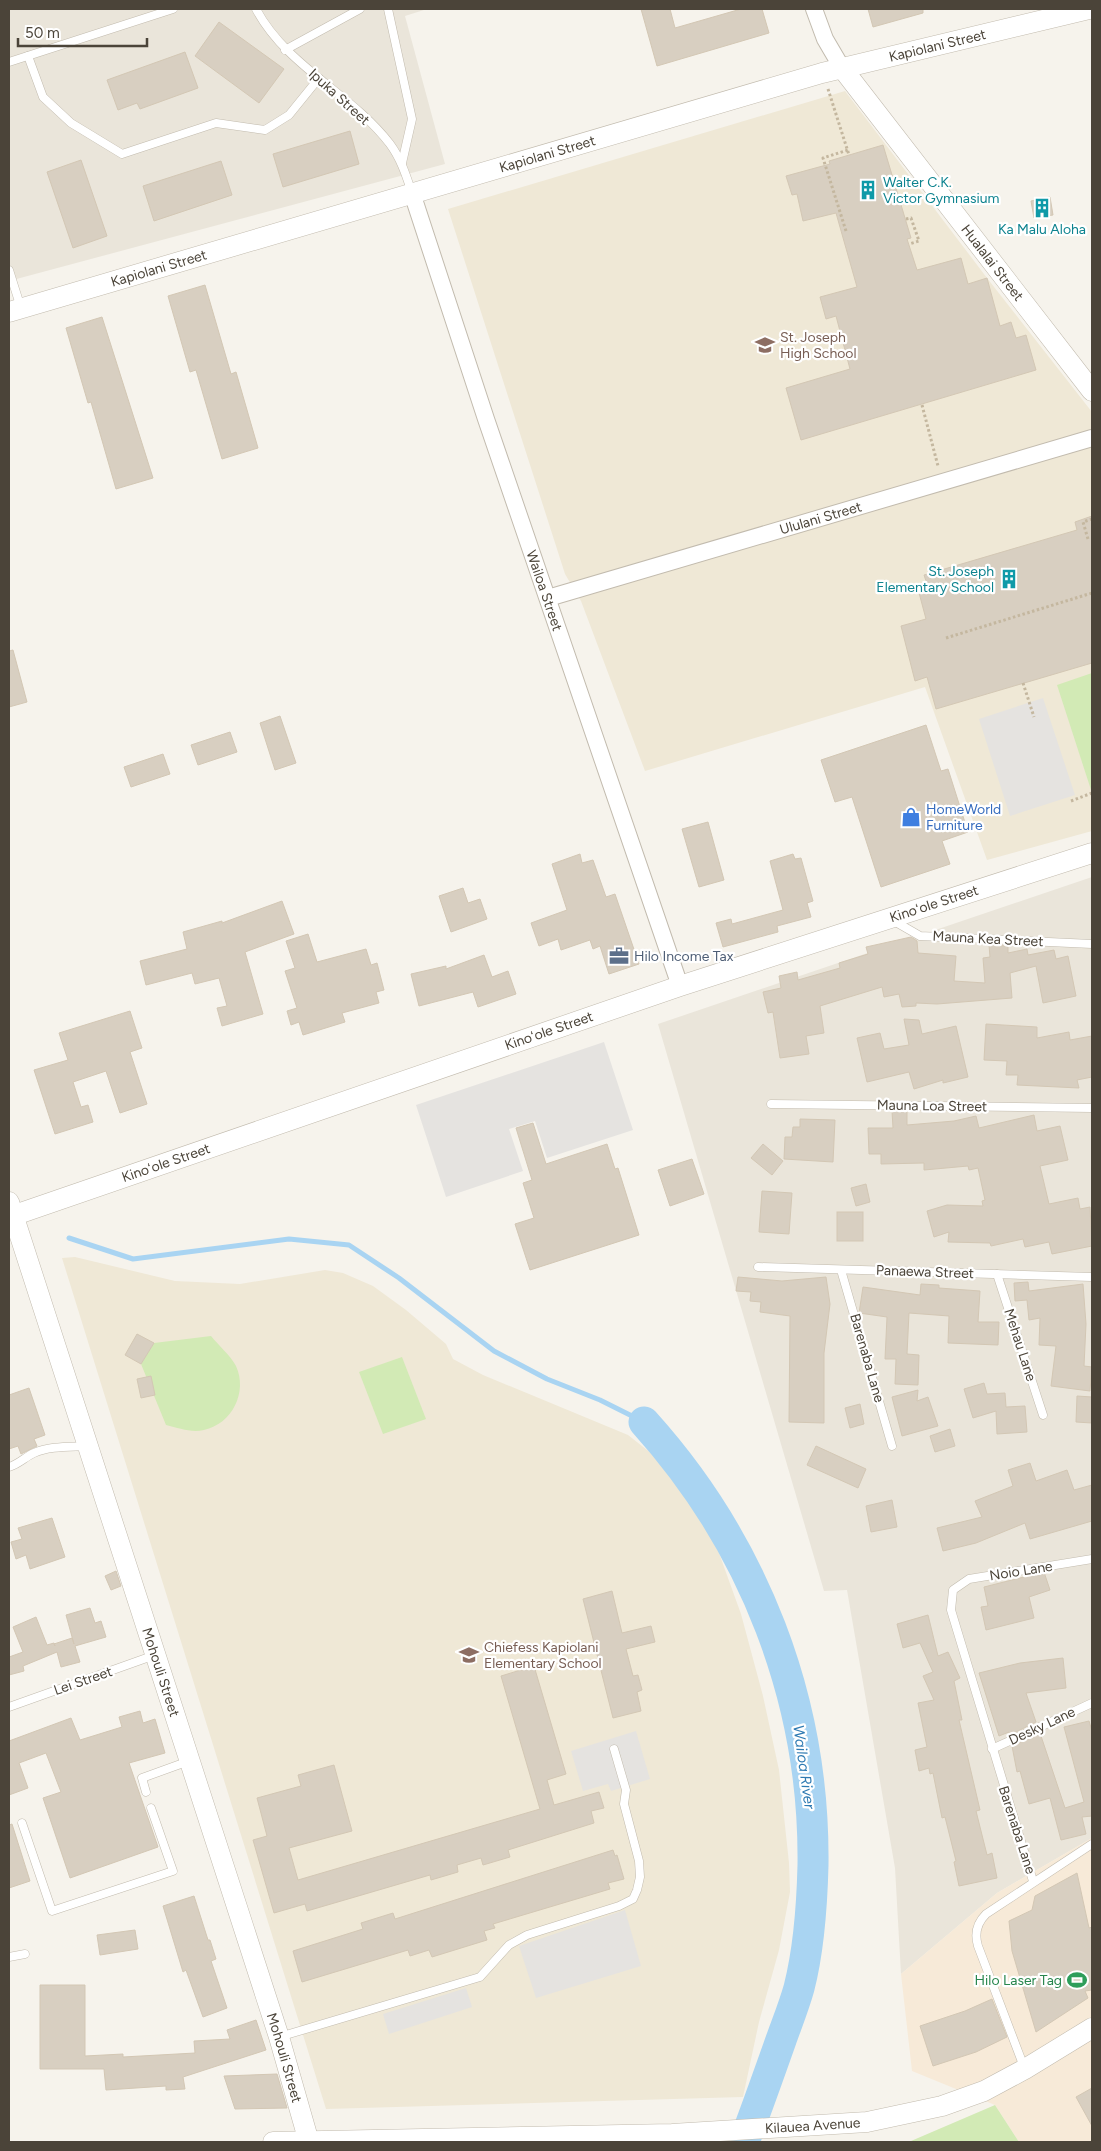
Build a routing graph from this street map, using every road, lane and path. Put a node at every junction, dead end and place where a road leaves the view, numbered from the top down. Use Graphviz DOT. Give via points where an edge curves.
graph roads {
  1 [pos="173,9"];
  2 [pos="256,9"];
  3 [pos="360,9"];
  4 [pos="388,9"];
  5 [pos="814,9"];
  6 [pos="1089,9"];
  7 [pos="1067,11"];
  8 [pos="285,50"];
  9 [pos="28,56"];
  10 [pos="9,62"];
  11 [pos="842,68"];
  12 [pos="822,73"];
  13 [pos="319,78"];
  14 [pos="848,150"];
  15 [pos="849,155"];
  16 [pos="402,163"];
  17 [pos="412,193"];
  18 [pos="906,219"];
  19 [pos="846,231"];
  20 [pos="909,244"];
  21 [pos="9,270"];
  22 [pos="15,310"];
  23 [pos="1092,391"];
  24 [pos="922,405"];
  25 [pos="1092,438"];
  26 [pos="941,482"];
  27 [pos="1092,519"];
  28 [pos="1088,540"];
  29 [pos="1092,593"];
  30 [pos="548,598"];
  31 [pos="946,638"];
  32 [pos="1023,683"];
  33 [pos="1034,717"];
  34 [pos="1092,793"];
  35 [pos="1070,802"];
  36 [pos="1092,853"];
  37 [pos="889,918"];
  38 [pos="1092,944"];
  39 [pos="680,986"];
  40 [pos="771,1104"];
  41 [pos="1092,1108"];
  42 [pos="10,1212"];
  43 [pos="758,1267"];
  44 [pos="841,1270"];
  45 [pos="997,1274"];
  46 [pos="1092,1277"];
  47 [pos="1043,1415"];
  48 [pos="89,1446"];
  49 [pos="892,1446"];
  50 [pos="9,1467"];
  51 [pos="1092,1559"];
  52 [pos="953,1590"];
  53 [pos="157,1655"];
  54 [pos="1092,1703"];
  55 [pos="9,1707"];
  56 [pos="614,1749"];
  57 [pos="992,1749"];
  58 [pos="190,1760"];
  59 [pos="146,1792"];
  60 [pos="151,1808"];
  61 [pos="22,1823"];
  62 [pos="1092,1844"];
  63 [pos="1033,1881"];
  64 [pos="25,1954"];
  65 [pos="9,1957"];
  66 [pos="1092,2028"];
  67 [pos="279,2037"];
  68 [pos="1025,2069"];
  69 [pos="626,2138"];
  70 [pos="506,2139"];
  71 [pos="561,2139"];
  72 [pos="448,2140"];
  73 [pos="273,2142"];
  74 [pos="309,2142"];
  75 [pos="356,2142"];
  1 -- 9 [label="lane"];
  2 -- 8 [label="lane, Ipuka Street"];
  3 -- 8 [label="lane"];
  4 -- 16 [label="lane" via="412,119"];
  5 -- 11 [label="street, Hualalai Street" via="825,39"];
  6 -- 7 [label="street, Kapiolani Street"];
  7 -- 11 [label="street, Kapiolani Street"];
  8 -- 13 [label="lane, Ipuka Street"];
  9 -- 10 [label="lane"];
  9 -- 13 [label="lane" via="43,97 71,123 122,154 216,123 266,130 289,115"];
  11 -- 12 [label="street, Kapiolani Street"];
  11 -- 23 [label="street, Hualalai Street"];
  12 -- 14 [label="path"];
  12 -- 17 [label="street, Kapiolani Street"];
  13 -- 16 [label="lane, Ipuka Street" via="389,143"];
  14 -- 15 [label="path"];
  14 -- 19 [label="path" via="823,158"];
  16 -- 17 [label="lane, Ipuka Street"];
  17 -- 22 [label="street, Kapiolani Street"];
  17 -- 30 [label="street, Wailoa Street"];
  18 -- 20 [label="path" via="911,218 919,241"];
  21 -- 22 [label="lane"];
  24 -- 26 [label="path"];
  25 -- 26 [label="street, Ululani Street"];
  26 -- 30 [label="street, Ululani Street"];
  27 -- 28 [label="path" via="1083,522"];
  29 -- 31 [label="path"];
  30 -- 39 [label="street, Wailoa Street"];
  32 -- 33 [label="path"];
  34 -- 35 [label="path"];
  36 -- 37 [label="street, Kinoʻole Street"];
  37 -- 38 [label="lane, Mauna Kea Street" via="920,936"];
  37 -- 39 [label="street, Kinoʻole Street"];
  39 -- 42 [label="street, Kinoʻole Street"];
  40 -- 41 [label="lane, Mauna Loa Street"];
  42 -- 48 [label="street, Mohouli Street"];
  43 -- 44 [label="lane, Panaewa Street"];
  44 -- 45 [label="lane, Panaewa Street"];
  44 -- 49 [label="lane, Barenaba Lane"];
  45 -- 46 [label="lane, Panaewa Street"];
  45 -- 47 [label="lane, Mehau Lane"];
  48 -- 50 [label="lane" via="33,1453"];
  48 -- 53 [label="street, Mohouli Street"];
  51 -- 52 [label="lane, Noio Lane" via="969,1579"];
  52 -- 57 [label="lane, Barenaba Lane" via="951,1610"];
  53 -- 55 [label="lane, Lei Street"];
  53 -- 58 [label="street, Mohouli Street"];
  54 -- 57 [label="lane, Desky Lane"];
  56 -- 67 [label="lane" via="626,1790 624,1804 639,1862 638,1890 633,1899 526,1935 509,1945 480,1978"];
  57 -- 63 [label="lane, Barenaba Lane"];
  58 -- 59 [label="lane" via="142,1778"];
  58 -- 67 [label="street, Mohouli Street"];
  60 -- 61 [label="lane" via="173,1871 52,1911"];
  62 -- 63 [label="lane"];
  63 -- 68 [label="lane, Barenaba Lane" via="986,1914 977,1926 976,1936"];
  64 -- 65 [label="lane"];
  66 -- 68 [label="street, Kilauea Avenue"];
  67 -- 74 [label="street, Mohouli Street"];
  68 -- 69 [label="street, Kilauea Avenue" via="962,2100 844,2125"];
  69 -- 71 [label="street, Kilauea Avenue"];
  70 -- 71 [label="street, Kilauea Avenue"];
  70 -- 72 [label="street, Kilauea Avenue"];
  72 -- 75 [label="street, Kilauea Avenue"];
  73 -- 74 [label="street, Kilauea Avenue"];
  74 -- 75 [label="street, Kilauea Avenue"];
}
